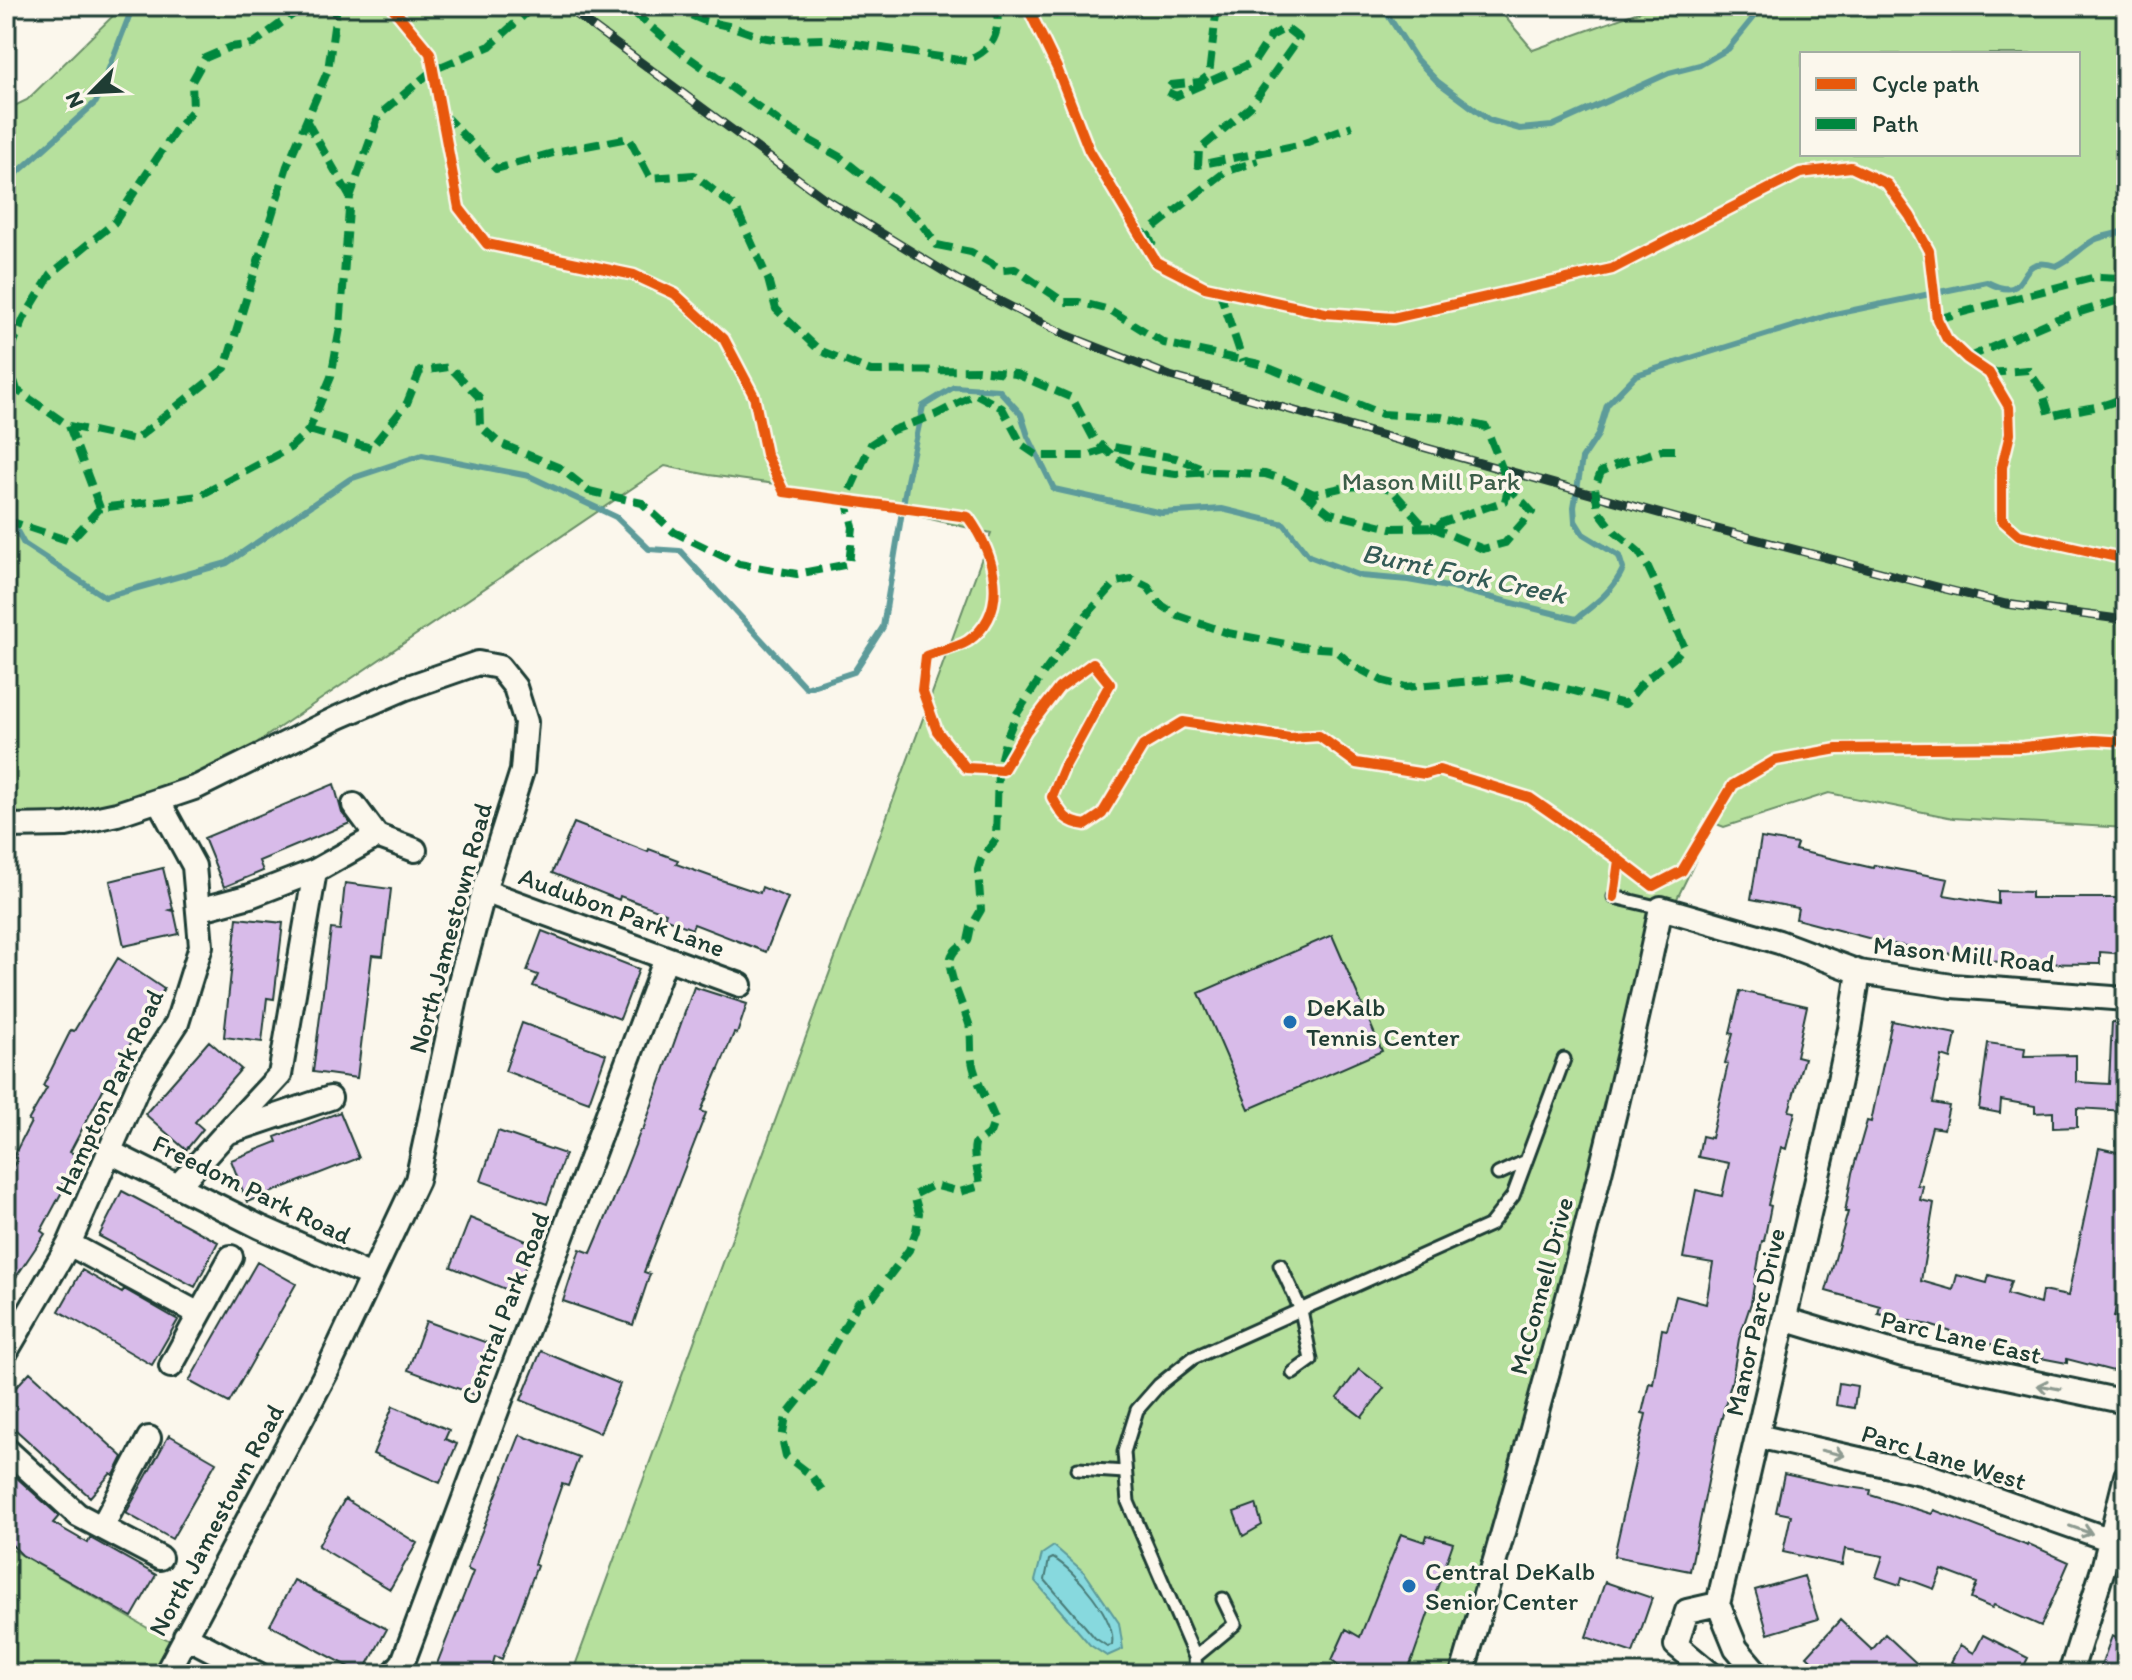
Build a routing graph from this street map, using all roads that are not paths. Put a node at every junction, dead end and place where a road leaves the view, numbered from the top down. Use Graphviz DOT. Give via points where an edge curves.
graph roads {
  1 [pos="158,800"];
  2 [pos="354,805"];
  3 [pos="6,826"];
  4 [pos="377,836"];
  5 [pos="415,850"];
  6 [pos="315,871"];
  7 [pos="484,891"];
  8 [pos="1614,897"];
  9 [pos="1661,908"];
  10 [pos="198,910"];
  11 [pos="666,958"];
  12 [pos="1859,972"];
  13 [pos="740,985"];
  14 [pos="2126,999"];
  15 [pos="1564,1059"];
  16 [pos="330,1098"];
  17 [pos="226,1133"];
  18 [pos="110,1152"];
  19 [pos="1524,1162"];
  20 [pos="1498,1174"];
  21 [pos="178,1186"];
  22 [pos="69,1244"];
  23 [pos="231,1257"];
  24 [pos="1280,1265"];
  25 [pos="371,1276"];
  26 [pos="1301,1310"];
  27 [pos="199,1314"];
  28 [pos="1784,1319"];
  29 [pos="6,1352"];
  30 [pos="171,1366"];
  31 [pos="1293,1373"];
  32 [pos="2126,1402"];
  33 [pos="1757,1436"];
  34 [pos="149,1438"];
  35 [pos="6,1449"];
  36 [pos="1078,1469"];
  37 [pos="1125,1472"];
  38 [pos="2126,1476"];
  39 [pos="102,1527"];
  40 [pos="2111,1540"];
  41 [pos="160,1558"];
  42 [pos="1223,1599"];
  43 [pos="1718,1604"];
  44 [pos="185,1636"];
  45 [pos="1736,1648"];
  46 [pos="1195,1657"];
  47 [pos="166,1674"];
  48 [pos="258,1674"];
  49 [pos="393,1674"];
  50 [pos="1196,1674"];
  51 [pos="1462,1674"];
  52 [pos="1712,1674"];
  53 [pos="1758,1674"];
  54 [pos="2070,1674"];
  1 -- 3 [label="street, North Jamestown Road" via="66,825"];
  1 -- 7 [label="street, North Jamestown Road" via="197,787 406,688 478,663 499,667 515,687 526,722 522,771"];
  1 -- 10 [label="street, Hampton Park Road" via="194,866"];
  2 -- 4 [label="street"];
  4 -- 5 [label="street"];
  4 -- 6 [label="street"];
  6 -- 10 [label="street"];
  6 -- 17 [label="street" via="280,1075"];
  7 -- 11 [label="street, Audubon Park Lane"];
  7 -- 25 [label="street, North Jamestown Road" via="417,1180"];
  8 -- 9 [label="lane"];
  9 -- 12 [label="street, Mason Mill Road"];
  9 -- 51 [label="street, McConnell Drive" via="1618,1108"];
  10 -- 18 [label="street, Hampton Park Road" via="201,946 177,1023 142,1077"];
  11 -- 13 [label="street, Audubon Park Lane"];
  11 -- 49 [label="street, Central Park Road" via="403,1662"];
  12 -- 14 [label="street, Mason Mill Road" via="1952,986"];
  12 -- 28 [label="street, Manor Parc Drive"];
  15 -- 19 [label="lane"];
  16 -- 17 [label="street"];
  17 -- 21 [label="street"];
  18 -- 21 [label="street, Freedom Park Road"];
  18 -- 22 [label="street, Hampton Park Road"];
  19 -- 20 [label="lane"];
  19 -- 26 [label="lane" via="1513,1196 1490,1225"];
  21 -- 25 [label="street, Freedom Park Road"];
  22 -- 27 [label="street"];
  22 -- 29 [label="street, Hampton Park Road"];
  23 -- 27 [label="street"];
  24 -- 26 [label="lane"];
  25 -- 44 [label="street, North Jamestown Road" via="328,1369"];
  26 -- 31 [label="lane" via="1311,1360"];
  26 -- 37 [label="lane" via="1193,1358 1159,1385 1137,1410 1124,1452"];
  27 -- 30 [label="street"];
  32 -- 28 [label="street, Parc Lane East, one-way" via="1903,1355"];
  28 -- 33 [label="street, Manor Parc Drive"];
  33 -- 40 [label="street, Parc Lane West, one-way" via="1921,1473"];
  33 -- 43 [label="street, Manor Parc Drive"];
  34 -- 39 [label="street"];
  35 -- 39 [label="street" via="78,1515"];
  36 -- 37 [label="lane"];
  37 -- 46 [label="lane" via="1128,1502"];
  38 -- 40 [label="street"];
  39 -- 41 [label="street"];
  40 -- 54 [label="street"];
  42 -- 46 [label="lane" via="1235,1624"];
  43 -- 45 [label="street"];
  43 -- 52 [label="street" via="1687,1611 1676,1645"];
  44 -- 47 [label="street, North Jamestown Road"];
  44 -- 48 [label="street"];
  45 -- 52 [label="street"];
  45 -- 53 [label="street"];
  46 -- 50 [label="lane"];
}
